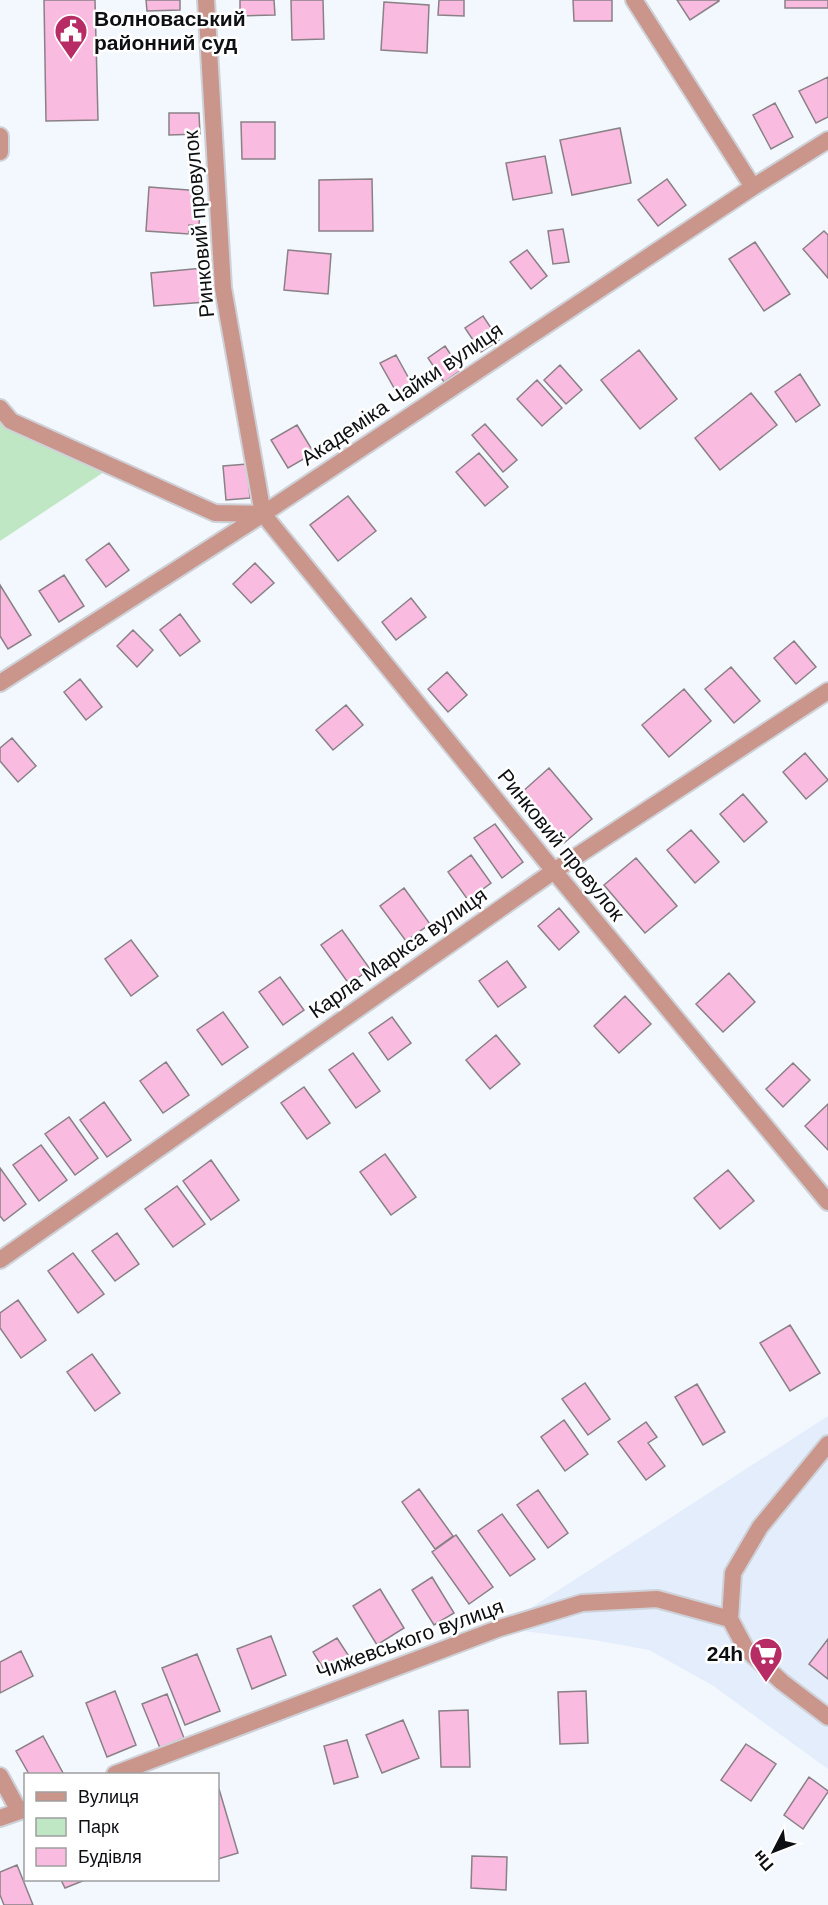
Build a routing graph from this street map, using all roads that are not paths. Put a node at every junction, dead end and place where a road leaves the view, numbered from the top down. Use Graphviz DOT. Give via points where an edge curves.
graph roads {
  1 [pos="206,0"];
  2 [pos="634,0"];
  3 [pos="0,136"];
  4 [pos="828,140"];
  5 [pos="0,152"];
  6 [pos="753,186"];
  7 [pos="0,408"];
  8 [pos="262,514"];
  9 [pos="0,683"];
  10 [pos="828,691"];
  11 [pos="554,872"];
  12 [pos="828,1202"];
  13 [pos="0,1260"];
  14 [pos="828,1444"];
  15 [pos="730,1619"];
  16 [pos="828,1718"];
  17 [pos="118,1773"];
  18 [pos="0,1776"];
  19 [pos="22,1810"];
  20 [pos="0,1818"];
  1 -- 8 [label="street, Ринковий провулок" via="223,288"];
  2 -- 6 [label="street"];
  3 -- 5 [label="street"];
  4 -- 6 [label="street, Академіка Чайки вулиця"];
  6 -- 8 [label="street, Академіка Чайки вулиця"];
  7 -- 8 [label="street" via="12,421 215,513"];
  8 -- 9 [label="street, Академіка Чайки вулиця"];
  8 -- 11 [label="street, Ринковий провулок"];
  10 -- 11 [label="street, Карла Маркса вулиця"];
  11 -- 12 [label="street, Ринковий провулок"];
  11 -- 13 [label="street, Карла Маркса вулиця"];
  14 -- 15 [label="street" via="760,1527 733,1573"];
  15 -- 16 [label="street" via="746,1650"];
  15 -- 17 [label="street, Чижевського вулиця" via="657,1599 582,1603 500,1628"];
  18 -- 19 [label="street"];
  19 -- 20 [label="street"];
}
